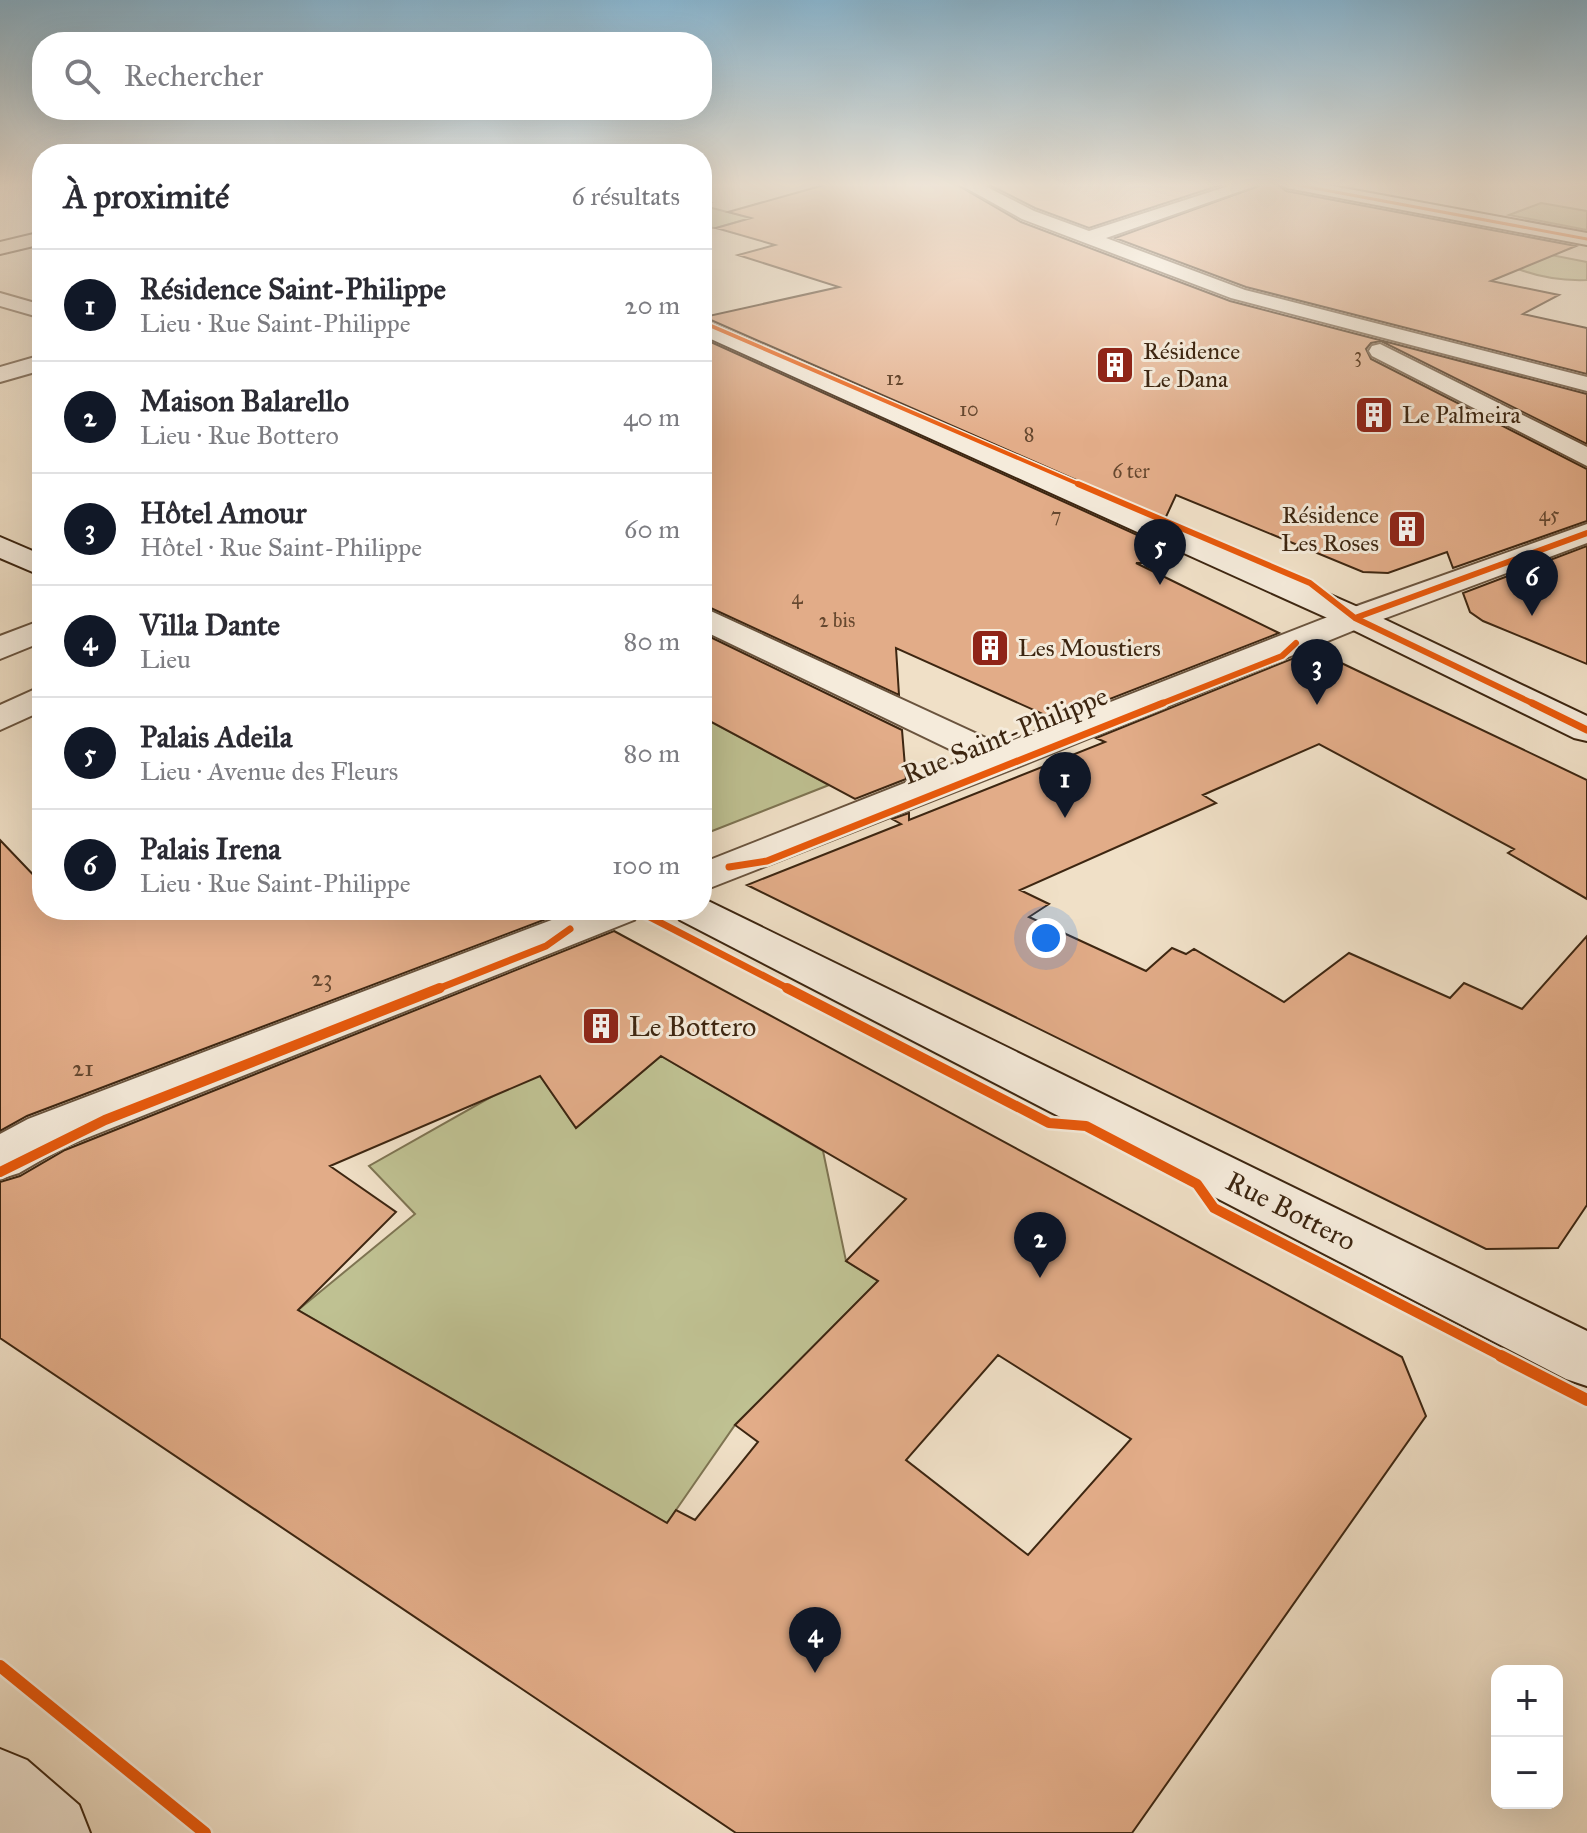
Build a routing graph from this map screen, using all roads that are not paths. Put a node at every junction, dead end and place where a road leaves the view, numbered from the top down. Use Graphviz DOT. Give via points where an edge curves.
graph roads {
  1 [pos="1169,269"];
  2 [pos="0,299"];
  3 [pos="32,309"];
  4 [pos="1341,321"];
  5 [pos="712,331"];
  6 [pos="1587,384"];
  7 [pos="1587,458"];
  8 [pos="1587,533"];
  9 [pos="0,546"];
  10 [pos="32,562"];
  11 [pos="1355,618"];
  12 [pos="712,622"];
  13 [pos="32,635"];
  14 [pos="0,649"];
  15 [pos="32,702"];
  16 [pos="0,719"];
  17 [pos="1587,730"];
  18 [pos="1002,760"];
  19 [pos="712,874"];
  20 [pos="712,919"];
  21 [pos="593,920"];
  22 [pos="0,1159"];
  23 [pos="1587,1360"];
  24 [pos="0,1787"];
  25 [pos="51,1833"];
  1 -- 4 [label="street" via="1238,294"];
  2 -- 3 [label="street"];
  4 -- 6 [label="street"];
  4 -- 7 [label="street" via="1357,340"];
  5 -- 11 [label="street"];
  8 -- 11 [label="street, Rue Saint-Philippe"];
  9 -- 10 [label="street"];
  11 -- 17 [label="street"];
  11 -- 18 [label="street, Rue Saint-Philippe"];
  12 -- 18 [label="street"];
  13 -- 14 [label="street"];
  15 -- 16 [label="street"];
  18 -- 19 [label="street, Rue Saint-Philippe"];
  20 -- 23 [label="street, Rue Bottero"];
  21 -- 22 [label="street" via="46,1133"];
  24 -- 25 [label="street"];
}
